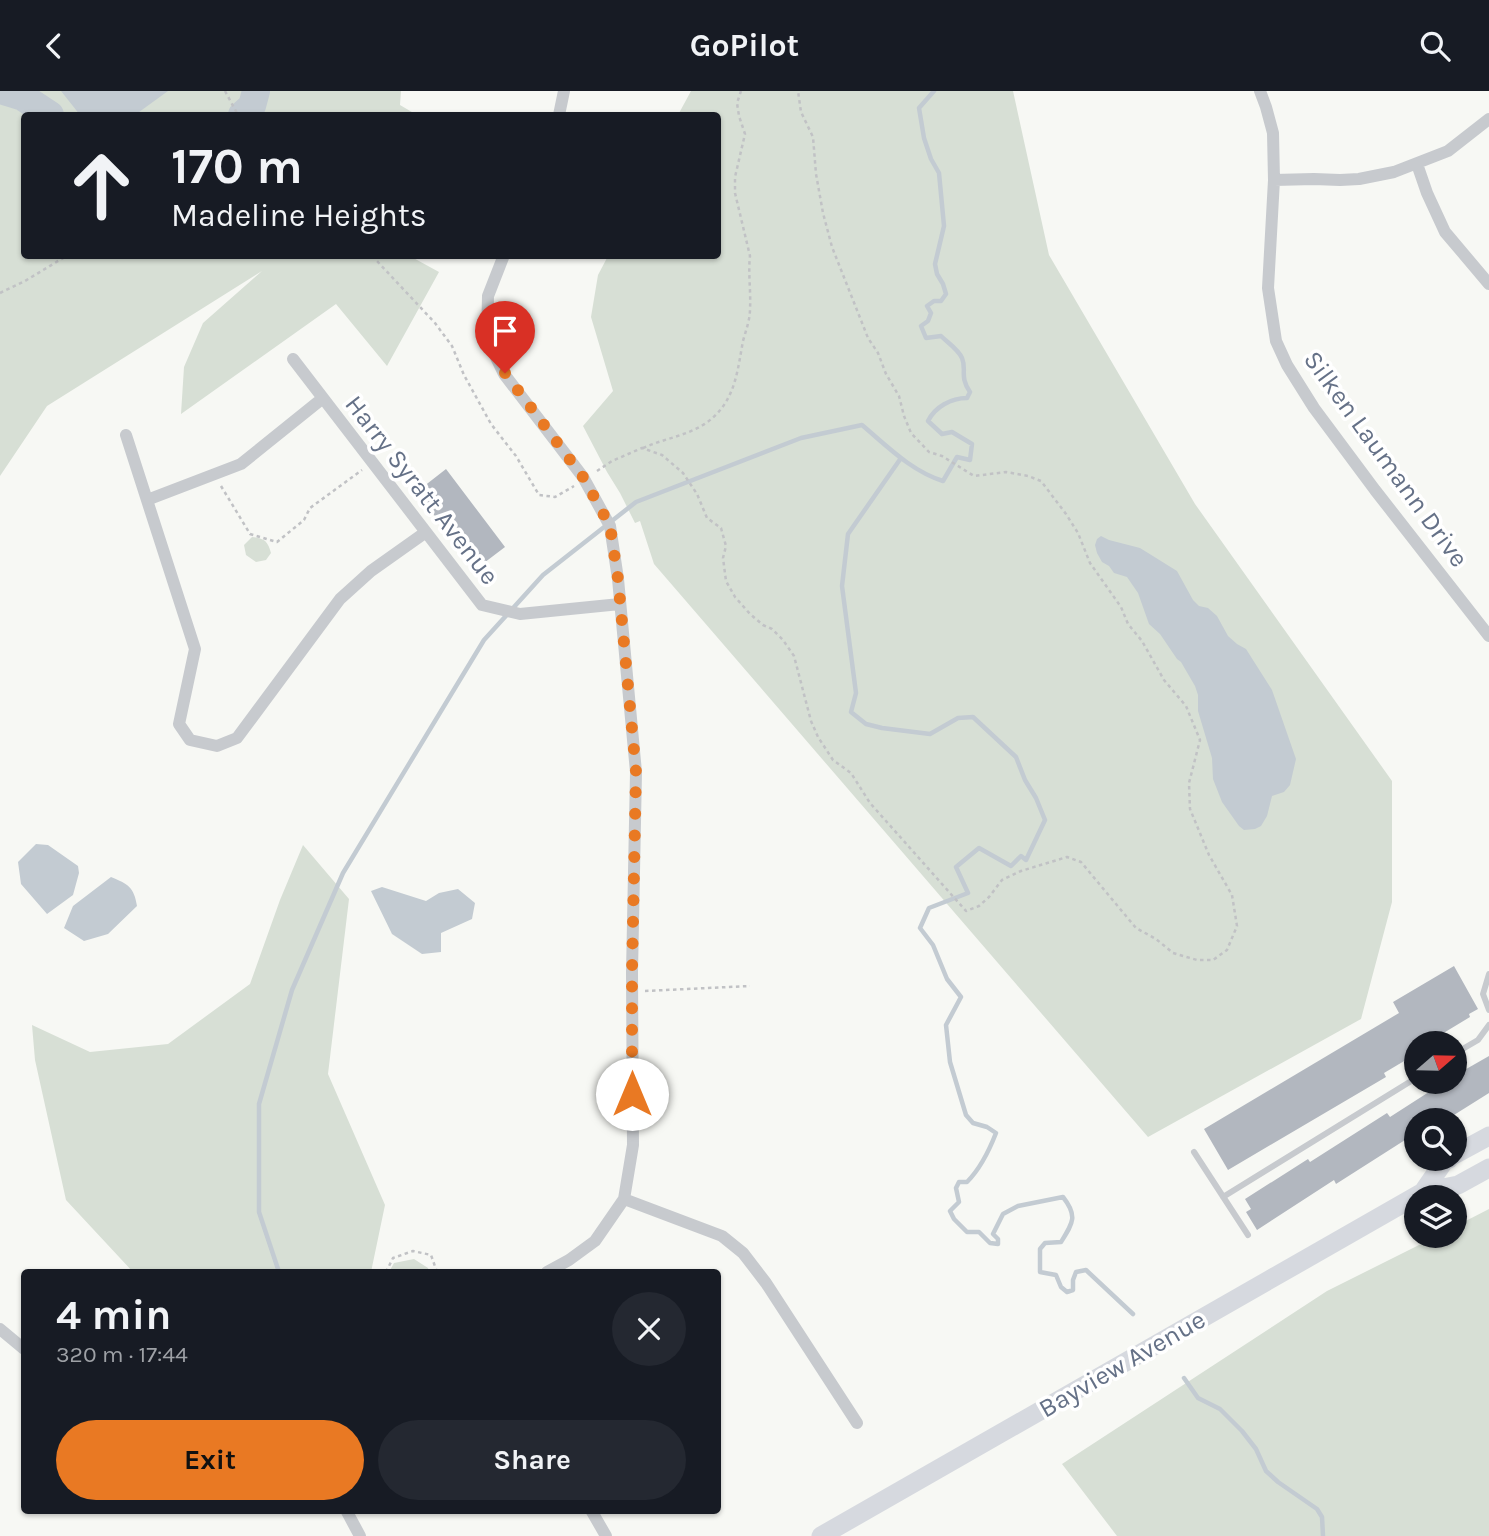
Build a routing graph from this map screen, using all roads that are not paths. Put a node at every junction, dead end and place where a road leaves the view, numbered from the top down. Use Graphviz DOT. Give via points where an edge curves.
graph roads {
  1 [pos="564,91"];
  2 [pos="1260,91"];
  3 [pos="560,112"];
  4 [pos="1489,119"];
  5 [pos="1417,164"];
  6 [pos="1274,180"];
  7 [pos="502,259"];
  8 [pos="1489,284"];
  9 [pos="293,359"];
  10 [pos="323,398"];
  11 [pos="126,435"];
  12 [pos="147,500"];
  13 [pos="426,532"];
  14 [pos="620,604"];
  15 [pos="1489,636"];
  16 [pos="1489,974"];
  17 [pos="1489,1010"];
  18 [pos="1489,1025"];
  19 [pos="1467,1046"];
  20 [pos="1404,1085"];
  21 [pos="1489,1136"];
  22 [pos="1467,1148"];
  23 [pos="1194,1152"];
  24 [pos="1489,1168"];
  25 [pos="1458,1185"];
  26 [pos="1223,1197"];
  27 [pos="624,1199"];
  28 [pos="1404,1203"];
  29 [pos="1248,1235"];
  30 [pos="552,1269"];
  31 [pos="0,1329"];
  32 [pos="21,1346"];
  33 [pos="857,1423"];
  34 [pos="348,1514"];
  35 [pos="593,1514"];
  36 [pos="360,1536"];
  37 [pos="606,1536"];
  38 [pos="821,1536"];
  1 -- 3 [label="street"];
  2 -- 6 [label="street, Silken Laumann Drive" via="1273,132"];
  4 -- 5 [label="street" via="1448,151"];
  5 -- 6 [label="street" via="1359,179"];
  5 -- 8 [label="street" via="1445,232"];
  6 -- 15 [label="street, Silken Laumann Drive" via="1268,288 1276,341 1287,365 1375,490"];
  7 -- 14 [label="street" via="488,296 487,339 505,373 583,477 610,526"];
  9 -- 10 [label="street, Harry Syratt Avenue"];
  10 -- 12 [label="street" via="241,464"];
  10 -- 13 [label="street, Harry Syratt Avenue"];
  11 -- 12 [label="street"];
  12 -- 13 [label="street" via="195,649 179,724 190,740 217,745 237,738 340,599"];
  13 -- 14 [label="street, Harry Syratt Avenue" via="482,605 520,614"];
  14 -- 27 [label="street" via="636,772 633,1145"];
  16 -- 17 [label="lane" via="1483,994"];
  18 -- 19 [label="lane"];
  20 -- 26 [label="lane"];
  21 -- 22 [label="main road"];
  23 -- 26 [label="lane"];
  24 -- 25 [label="main road, Bayview Avenue"];
  26 -- 29 [label="lane"];
  27 -- 30 [label="street" via="595,1241"];
  27 -- 33 [label="street" via="722,1235 743,1253"];
  28 -- 38 [label="main road, Bayview Avenue"];
  31 -- 32 [label="street"];
  34 -- 36 [label="street"];
  35 -- 37 [label="street"];
}
